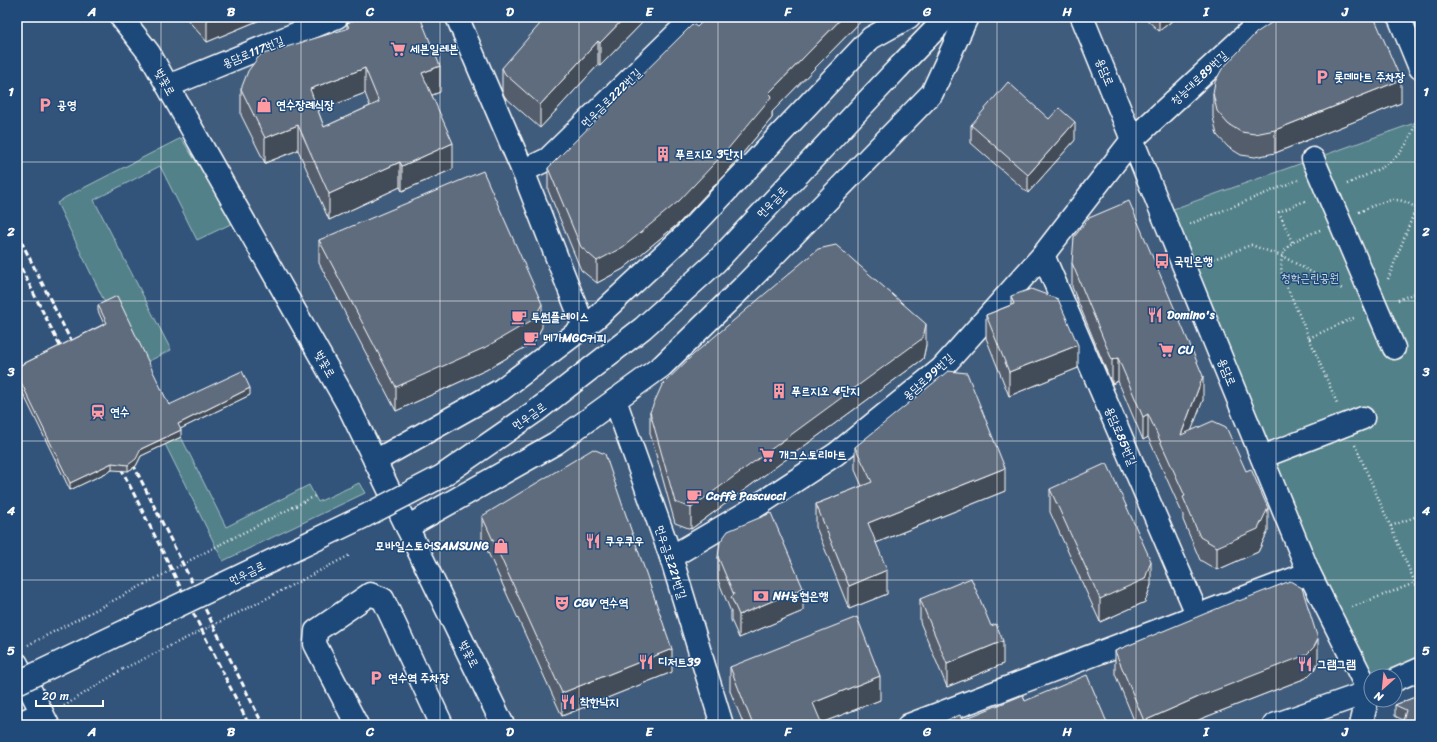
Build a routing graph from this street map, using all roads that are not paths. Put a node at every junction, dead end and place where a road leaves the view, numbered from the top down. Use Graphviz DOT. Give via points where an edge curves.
graph roads {
  1 [pos="121,17"];
  2 [pos="337,17"];
  3 [pos="457,17"];
  4 [pos="694,17"];
  5 [pos="909,17"];
  6 [pos="947,17"];
  7 [pos="967,17"];
  8 [pos="1082,17"];
  9 [pos="1265,17"];
  10 [pos="1399,17"];
  11 [pos="1420,68"];
  12 [pos="168,86"];
  13 [pos="1132,140"];
  14 [pos="1312,159"];
  15 [pos="523,171"];
  16 [pos="1043,255"];
  17 [pos="584,327"];
  18 [pos="1394,348"];
  19 [pos="615,400"];
  20 [pos="1355,421"];
  21 [pos="1262,457"];
  22 [pos="375,461"];
  23 [pos="407,527"];
  24 [pos="671,557"];
  25 [pos="1309,573"];
  26 [pos="1198,616"];
  27 [pos="20,656"];
  28 [pos="1420,669"];
  29 [pos="1403,676"];
  30 [pos="1363,678"];
  31 [pos="17,683"];
  32 [pos="1363,693"];
  33 [pos="1366,708"];
  34 [pos="45,719"];
  35 [pos="497,723"];
  36 [pos="17,724"];
  37 [pos="357,725"];
  38 [pos="442,725"];
  39 [pos="722,725"];
  40 [pos="909,725"];
  41 [pos="1274,725"];
  42 [pos="1361,725"];
  1 -- 12 [label="street, 벚꽃로" via="149,53"];
  2 -- 12 [label="street, 용담로117번길"];
  3 -- 15 [label="street"];
  4 -- 15 [label="street, 먼우금로222번길" via="548,159"];
  5 -- 17 [label="street" via="871,38 685,235"];
  6 -- 31 [label="street, 먼우금로, bridge" via="716,262 643,328 536,412 442,476"];
  7 -- 19 [label="street" via="932,93 743,287 662,366"];
  8 -- 13 [label="street, 용담로"];
  9 -- 13 [label="street, 청능대로89번길"];
  10 -- 11 [label="street"];
  12 -- 22 [label="street, 벚꽃로" via="347,403"];
  13 -- 16 [label="street, 용담로99번길"];
  13 -- 21 [label="street, 용담로"];
  14 -- 18 [label="street" via="1321,195 1339,221"];
  15 -- 17 [label="street"];
  16 -- 24 [label="street, 용담로99번길" via="941,368 842,449 746,513"];
  16 -- 26 [label="street, 용담로85번길"];
  17 -- 22 [label="street" via="501,390"];
  19 -- 23 [label="street" via="556,443"];
  19 -- 24 [label="street, 먼우금로221번길"];
  20 -- 21 [label="street"];
  21 -- 25 [label="street, 용담로"];
  22 -- 23 [label="street, 벚꽃로"];
  23 -- 35 [label="street, 벚꽃로"];
  24 -- 39 [label="street, 먼우금로221번길"];
  25 -- 26 [label="street"];
  25 -- 30 [label="street, 용담로"];
  26 -- 40 [label="street"];
  27 -- 34 [label="street"];
  28 -- 29 [label="street"];
  32 -- 41 [label="street"];
  33 -- 42 [label="street"];
  34 -- 36 [label="street"];
  37 -- 38 [label="street" via="315,644 316,631 370,594 383,599"];
}
